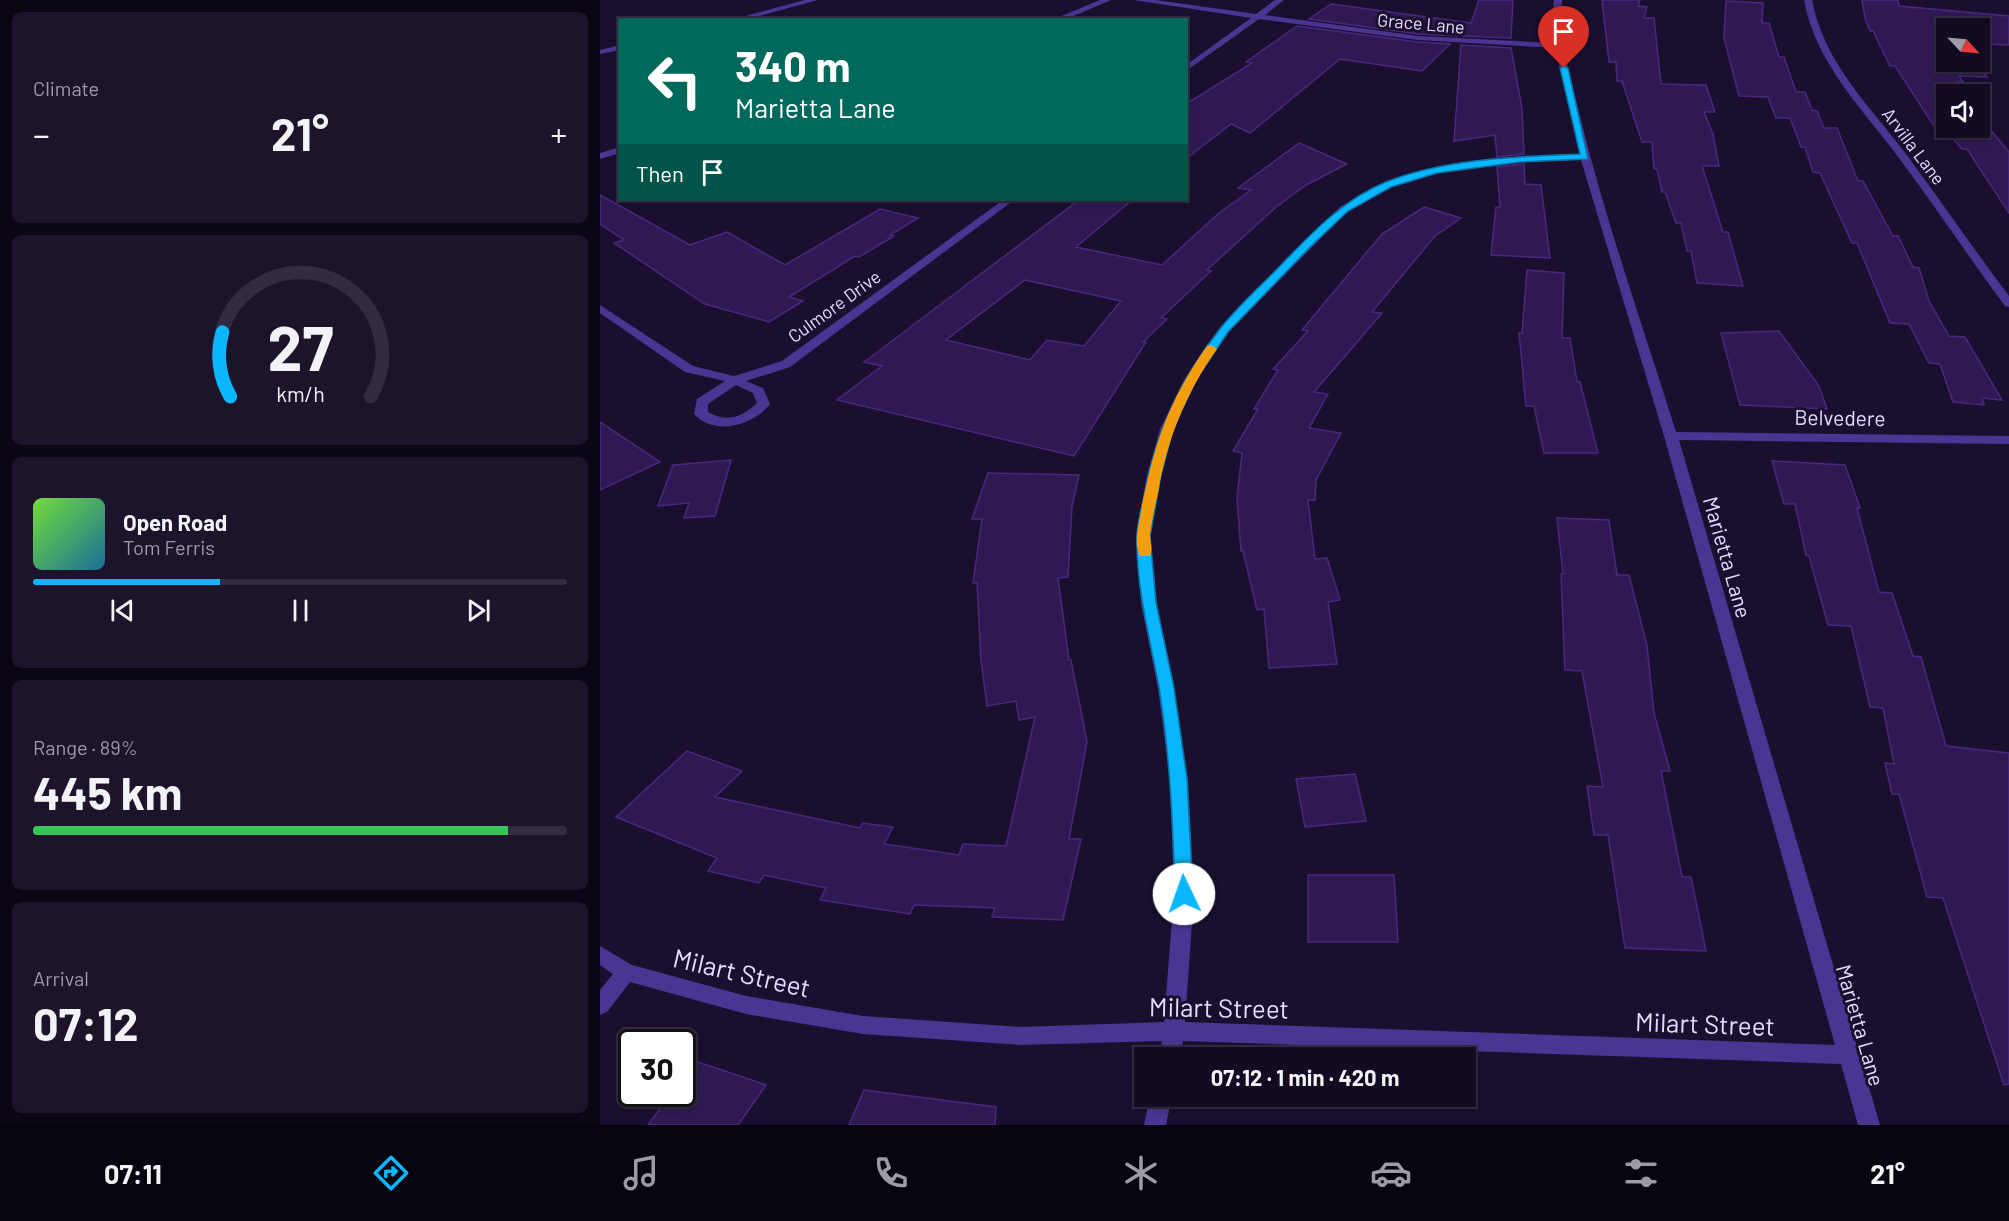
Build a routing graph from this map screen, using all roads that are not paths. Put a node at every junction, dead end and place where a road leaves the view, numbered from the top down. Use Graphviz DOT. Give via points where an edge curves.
graph roads {
  1 [pos="814,0"];
  2 [pos="1107,0"];
  3 [pos="1138,0"];
  4 [pos="1280,0"];
  5 [pos="1558,0"];
  6 [pos="1808,0"];
  7 [pos="742,18"];
  8 [pos="1061,18"];
  9 [pos="1256,18"];
  10 [pos="1559,46"];
  11 [pos="618,48"];
  12 [pos="600,52"];
  13 [pos="1188,68"];
  14 [pos="618,151"];
  15 [pos="600,156"];
  16 [pos="1585,157"];
  17 [pos="1008,201"];
  18 [pos="2009,304"];
  19 [pos="600,308"];
  20 [pos="735,380"];
  21 [pos="1671,436"];
  22 [pos="2009,440"];
  23 [pos="600,954"];
  24 [pos="626,972"];
  25 [pos="600,1006"];
  26 [pos="1174,1031"];
  27 [pos="1171,1047"];
  28 [pos="1848,1055"];
  29 [pos="1159,1107"];
  30 [pos="1155,1125"];
  31 [pos="1869,1125"];
  1 -- 7 [label="street"];
  2 -- 8 [label="street"];
  3 -- 9 [label="street, Grace Lane"];
  4 -- 9 [label="street"];
  5 -- 10 [label="street, Marietta Lane"];
  6 -- 18 [label="street, Arvilla Lane" via="1819,39 1838,74"];
  9 -- 10 [label="street, Grace Lane" via="1427,39"];
  9 -- 13 [label="street"];
  10 -- 16 [label="street, Marietta Lane"];
  11 -- 12 [label="street"];
  14 -- 15 [label="street"];
  16 -- 21 [label="street, Marietta Lane"];
  16 -- 26 [label="street" via="1520,159 1436,170 1388,185 1344,209 1224,330 1191,378 1167,429 1143,536 1149,603 1179,779 1184,894"];
  17 -- 20 [label="street, Culmore Drive" via="786,364"];
  19 -- 20 [label="street" via="689,369"];
  20 -- 20 [label="street" via="702,402 701,414 711,422 731,423 754,415 764,404 758,391"];
  21 -- 22 [label="street, Belvedere"];
  21 -- 28 [label="street, Marietta Lane"];
  23 -- 24 [label="street, Milart Street"];
  24 -- 25 [label="street"];
  24 -- 26 [label="street, Milart Street" via="746,1005 863,1025 1021,1036"];
  26 -- 27 [label="street"];
  26 -- 28 [label="street, Milart Street"];
  28 -- 31 [label="street, Marietta Lane"];
  29 -- 30 [label="street"];
}
